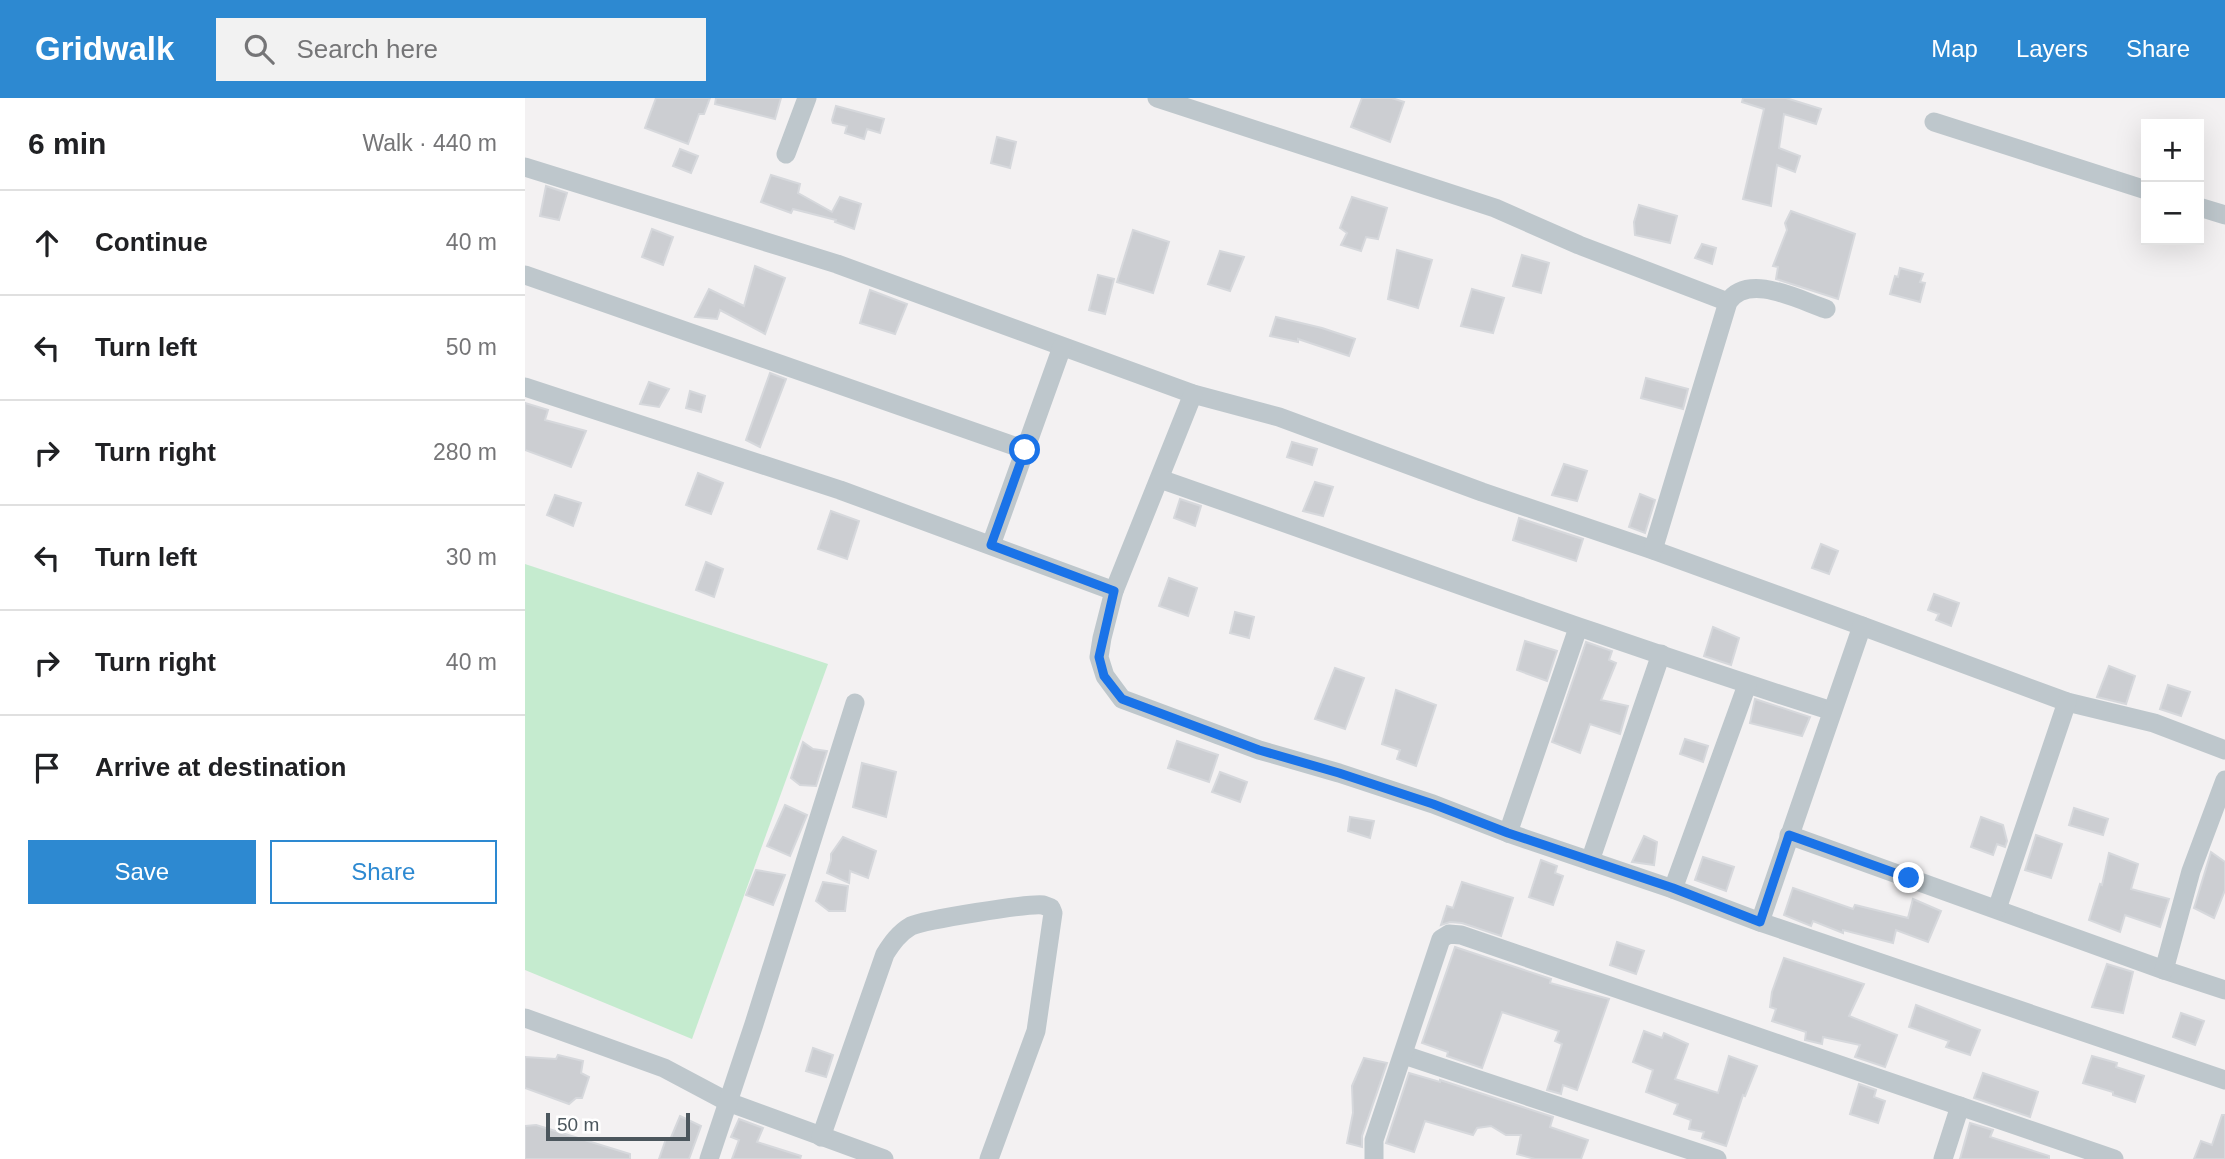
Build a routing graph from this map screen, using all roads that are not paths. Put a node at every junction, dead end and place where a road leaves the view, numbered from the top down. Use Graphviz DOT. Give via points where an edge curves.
graph roads {
  1 [pos="807,98"];
  2 [pos="1157,98"];
  3 [pos="1934,122"];
  4 [pos="786,154"];
  5 [pos="525,167"];
  6 [pos="2141,188"];
  7 [pos="2204,209"];
  8 [pos="2225,215"];
  9 [pos="525,275"];
  10 [pos="1728,302"];
  11 [pos="1826,309"];
  12 [pos="1062,347"];
  13 [pos="525,387"];
  14 [pos="1193,394"];
  15 [pos="1025,450"];
  16 [pos="1160,479"];
  17 [pos="991,545"];
  18 [pos="1653,550"];
  19 [pos="1114,591"];
  20 [pos="1862,626"];
  21 [pos="1578,628"];
  22 [pos="1661,654"];
  23 [pos="1747,685"];
  24 [pos="2067,702"];
  25 [pos="855,703"];
  26 [pos="1832,712"];
  27 [pos="2225,750"];
  28 [pos="2225,780"];
  29 [pos="1508,833"];
  30 [pos="1789,835"];
  31 [pos="1590,861"];
  32 [pos="1673,888"];
  33 [pos="1997,909"];
  34 [pos="1760,922"];
  35 [pos="2164,970"];
  36 [pos="2225,990"];
  37 [pos="525,1018"];
  38 [pos="1403,1055"];
  39 [pos="2225,1080"];
  40 [pos="728,1102"];
  41 [pos="1960,1106"];
  42 [pos="821,1138"];
  43 [pos="1373,1158"];
  44 [pos="709,1159"];
  45 [pos="884,1159"];
  46 [pos="989,1159"];
  47 [pos="1717,1159"];
  48 [pos="1944,1159"];
  49 [pos="2114,1159"];
  1 -- 4 [label="street"];
  2 -- 10 [label="street" via="1495,208"];
  3 -- 6 [label="street"];
  5 -- 12 [label="street" via="837,264"];
  7 -- 8 [label="street"];
  9 -- 15 [label="street"];
  10 -- 11 [label="street" via="1734,293 1747,288 1768,289"];
  10 -- 18 [label="street"];
  12 -- 14 [label="street"];
  12 -- 15 [label="street"];
  13 -- 17 [label="street" via="840,490"];
  14 -- 16 [label="street"];
  14 -- 18 [label="street" via="1279,417"];
  15 -- 17 [label="street"];
  16 -- 19 [label="street"];
  16 -- 21 [label="street"];
  17 -- 19 [label="street"];
  18 -- 20 [label="street"];
  19 -- 29 [label="street" via="1099,657 1104,676 1122,699"];
  20 -- 24 [label="street"];
  20 -- 26 [label="street"];
  21 -- 22 [label="street"];
  21 -- 29 [label="street"];
  22 -- 23 [label="street"];
  22 -- 31 [label="street"];
  23 -- 26 [label="street"];
  23 -- 32 [label="street"];
  24 -- 27 [label="street" via="2154,723"];
  24 -- 33 [label="street"];
  25 -- 40 [label="street"];
  26 -- 30 [label="street"];
  28 -- 35 [label="street" via="2191,871"];
  29 -- 31 [label="street"];
  30 -- 33 [label="street"];
  30 -- 34 [label="street"];
  31 -- 32 [label="street"];
  32 -- 34 [label="street"];
  33 -- 35 [label="street"];
  34 -- 39 [label="street"];
  35 -- 36 [label="street"];
  37 -- 40 [label="street" via="664,1068"];
  38 -- 41 [label="street" via="1441,939 1448,934 1461,935"];
  38 -- 43 [label="street" via="1374,1140"];
  38 -- 47 [label="street"];
  40 -- 42 [label="street"];
  40 -- 44 [label="street"];
  41 -- 48 [label="street"];
  41 -- 49 [label="street"];
  42 -- 45 [label="street"];
  42 -- 46 [label="street" via="880,967 896,937 912,926 1043,905 1053,914 1036,1031"];
}
